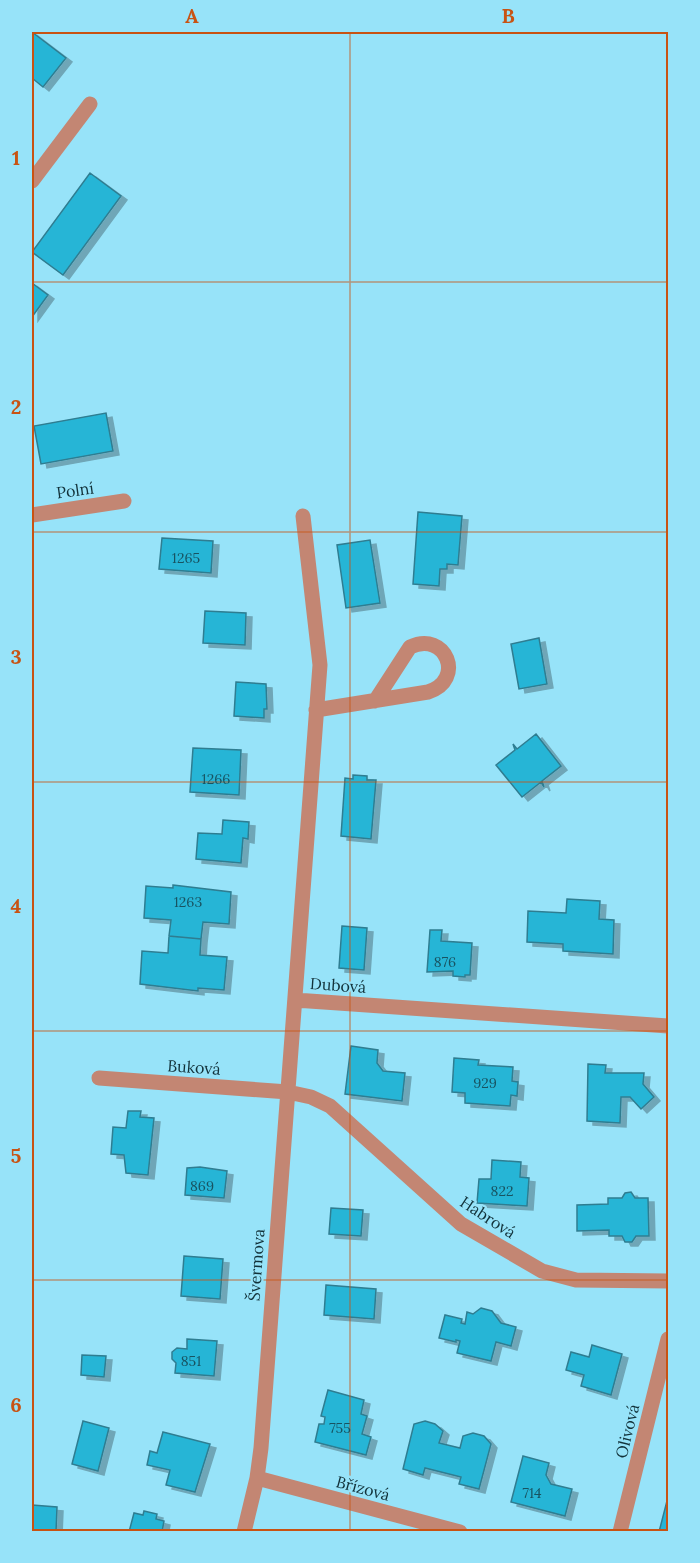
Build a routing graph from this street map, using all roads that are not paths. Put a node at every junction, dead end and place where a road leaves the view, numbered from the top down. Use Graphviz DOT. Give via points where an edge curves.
graph roads {
  1 [pos="90,104"];
  2 [pos="32,181"];
  3 [pos="124,501"];
  4 [pos="32,515"];
  5 [pos="303,516"];
  6 [pos="375,701"];
  7 [pos="316,711"];
  8 [pos="295,1000"];
  9 [pos="669,1026"];
  10 [pos="99,1078"];
  11 [pos="288,1092"];
  12 [pos="669,1281"];
  13 [pos="669,1339"];
  14 [pos="257,1478"];
  15 [pos="244,1532"];
  16 [pos="460,1532"];
  17 [pos="620,1532"];
  1 -- 2 [label="street"];
  3 -- 4 [label="street, Polní"];
  5 -- 7 [label="street, Dubová" via="319,645"];
  6 -- 6 [label="street" via="436,690 447,678 446,655 426,643 410,647"];
  6 -- 7 [label="street"];
  7 -- 8 [label="street, Dubová"];
  8 -- 9 [label="street, Dubová"];
  8 -- 11 [label="street, Švermova"];
  10 -- 11 [label="street, Buková"];
  11 -- 12 [label="street, Habrová" via="311,1096 330,1106 461,1224 542,1271 576,1280"];
  11 -- 14 [label="street, Švermova"];
  13 -- 17 [label="street, Olivová"];
  14 -- 15 [label="street, Švermova"];
  14 -- 16 [label="street, Břízová"];
}
